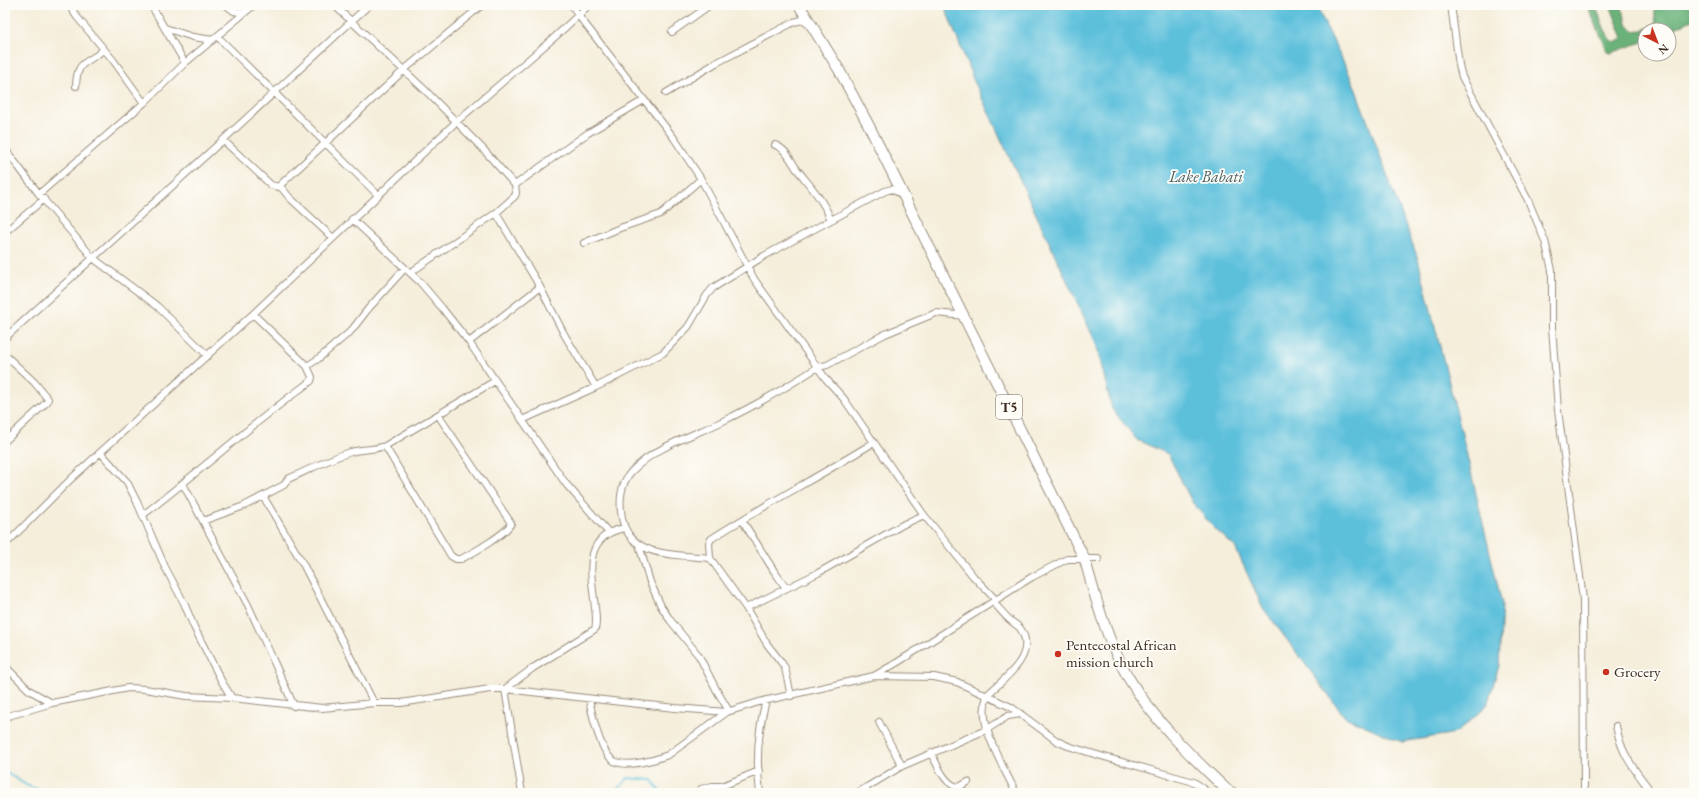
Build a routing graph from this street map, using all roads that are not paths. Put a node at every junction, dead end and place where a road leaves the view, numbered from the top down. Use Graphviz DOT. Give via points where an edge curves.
graph roads {
  1 [pos="69,5"];
  2 [pos="151,5"];
  3 [pos="226,5"];
  4 [pos="254,5"];
  5 [pos="334,5"];
  6 [pos="369,5"];
  7 [pos="482,5"];
  8 [pos="572,5"];
  9 [pos="589,5"];
  10 [pos="710,5"];
  11 [pos="800,5"];
  12 [pos="1451,5"];
  13 [pos="244,13"];
  14 [pos="578,15"];
  15 [pos="351,22"];
  16 [pos="165,28"];
  17 [pos="816,30"];
  18 [pos="672,32"];
  19 [pos="215,38"];
  20 [pos="104,49"];
  21 [pos="185,64"];
  22 [pos="404,70"];
  23 [pos="76,86"];
  24 [pos="274,92"];
  25 [pos="666,93"];
  26 [pos="644,100"];
  27 [pos="144,103"];
  28 [pos="456,122"];
  29 [pos="223,140"];
  30 [pos="325,143"];
  31 [pos="775,146"];
  32 [pos="5,149"];
  33 [pos="701,179"];
  34 [pos="515,185"];
  35 [pos="280,186"];
  36 [pos="39,194"];
  37 [pos="378,195"];
  38 [pos="44,199"];
  39 [pos="907,199"];
  40 [pos="496,213"];
  41 [pos="352,219"];
  42 [pos="831,220"];
  43 [pos="5,232"];
  44 [pos="333,238"];
  45 [pos="584,243"];
  46 [pos="93,258"];
  47 [pos="747,266"];
  48 [pos="408,270"];
  49 [pos="540,287"];
  50 [pos="253,314"];
  51 [pos="965,316"];
  52 [pos="5,338"];
  53 [pos="469,342"];
  54 [pos="5,354"];
  55 [pos="208,356"];
  56 [pos="307,366"];
  57 [pos="818,367"];
  58 [pos="495,382"];
  59 [pos="596,387"];
  60 [pos="438,415"];
  61 [pos="522,420"];
  62 [pos="5,441"];
  63 [pos="873,442"];
  64 [pos="385,446"];
  65 [pos="101,453"];
  66 [pos="183,484"];
  67 [pos="263,496"];
  68 [pos="143,514"];
  69 [pos="924,515"];
  70 [pos="742,520"];
  71 [pos="203,521"];
  72 [pos="624,528"];
  73 [pos="609,533"];
  74 [pos="638,544"];
  75 [pos="5,545"];
  76 [pos="710,558"];
  77 [pos="1098,559"];
  78 [pos="1085,560"];
  79 [pos="786,588"];
  80 [pos="995,601"];
  81 [pos="746,608"];
  82 [pos="5,666"];
  83 [pos="874,676"];
  84 [pos="505,689"];
  85 [pos="791,696"];
  86 [pos="986,696"];
  87 [pos="232,698"];
  88 [pos="589,699"];
  89 [pos="766,700"];
  90 [pos="52,703"];
  91 [pos="374,703"];
  92 [pos="294,706"];
  93 [pos="728,711"];
  94 [pos="1021,714"];
  95 [pos="5,716"];
  96 [pos="879,722"];
  97 [pos="1616,726"];
  98 [pos="986,730"];
  99 [pos="931,753"];
  100 [pos="902,766"];
  101 [pos="759,771"];
  102 [pos="968,782"];
  103 [pos="701,789"];
  104 [pos="1228,792"];
  105 [pos="522,793"];
  106 [pos="760,793"];
  107 [pos="857,793"];
  108 [pos="1016,793"];
  109 [pos="1207,793"];
  110 [pos="1584,793"];
  111 [pos="1652,793"];
  1 -- 20 [label="street"];
  2 -- 16 [label="street"];
  3 -- 13 [label="street"];
  4 -- 13 [label="street"];
  5 -- 15 [label="street"];
  6 -- 15 [label="street"];
  7 -- 22 [label="street"];
  8 -- 14 [label="street"];
  9 -- 14 [label="street"];
  10 -- 18 [label="street"];
  11 -- 17 [label="highway, T5"];
  12 -- 110 [label="street" via="1462,77 1528,200 1545,241 1552,270 1552,327 1558,410 1584,599"];
  13 -- 19 [label="street"];
  14 -- 26 [label="street"];
  14 -- 28 [label="street"];
  15 -- 22 [label="street"];
  15 -- 24 [label="street"];
  16 -- 19 [label="street" via="193,38"];
  16 -- 21 [label="street"];
  17 -- 25 [label="street" via="802,20 794,22"];
  17 -- 39 [label="highway, T5"];
  19 -- 21 [label="street"];
  19 -- 24 [label="street"];
  20 -- 23 [label="street" via="80,67"];
  20 -- 27 [label="street"];
  21 -- 27 [label="street"];
  22 -- 28 [label="street"];
  22 -- 30 [label="street"];
  24 -- 29 [label="street"];
  24 -- 30 [label="street"];
  26 -- 33 [label="street" via="674,138"];
  26 -- 34 [label="street" via="588,133"];
  27 -- 36 [label="street"];
  28 -- 34 [label="street"];
  28 -- 37 [label="street"];
  29 -- 35 [label="street" via="271,185"];
  29 -- 46 [label="street"];
  30 -- 35 [label="street"];
  30 -- 37 [label="street"];
  31 -- 42 [label="street" via="787,154 811,185"];
  32 -- 36 [label="street"];
  33 -- 45 [label="street" via="661,214"];
  33 -- 47 [label="street"];
  34 -- 40 [label="street" via="515,196"];
  35 -- 44 [label="street"];
  36 -- 38 [label="street"];
  37 -- 41 [label="street"];
  38 -- 43 [label="street"];
  38 -- 46 [label="street"];
  39 -- 42 [label="street" via="892,189"];
  39 -- 51 [label="highway, T5"];
  40 -- 48 [label="street"];
  40 -- 49 [label="street"];
  41 -- 44 [label="street"];
  41 -- 48 [label="street"];
  42 -- 47 [label="street"];
  44 -- 50 [label="street"];
  46 -- 52 [label="street"];
  46 -- 55 [label="street" via="157,306"];
  47 -- 57 [label="street"];
  47 -- 59 [label="street" via="713,288 688,327 663,353"];
  48 -- 53 [label="street" via="426,288"];
  48 -- 56 [label="street" via="368,309 351,331"];
  49 -- 53 [label="street"];
  49 -- 59 [label="street" via="564,334"];
  50 -- 55 [label="street"];
  50 -- 56 [label="street"];
  51 -- 57 [label="street" via="936,313 885,334 827,365"];
  51 -- 78 [label="highway, T5"];
  53 -- 58 [label="street"];
  54 -- 62 [label="street" via="34,382 48,400"];
  55 -- 65 [label="street"];
  56 -- 66 [label="street" via="311,381 270,411"];
  57 -- 63 [label="street" via="844,399"];
  57 -- 72 [label="street" via="767,399 659,450 630,473 622,489 620,508"];
  58 -- 60 [label="street"];
  58 -- 61 [label="street"];
  59 -- 61 [label="street"];
  60 -- 64 [label="street"];
  60 -- 64 [label="street" via="511,524 486,545 461,559 451,556"];
  61 -- 73 [label="street" via="566,484"];
  63 -- 69 [label="street"];
  63 -- 70 [label="street" via="834,468"];
  64 -- 67 [label="street" via="374,450 351,452 333,459 288,479 284,485"];
  65 -- 68 [label="street" via="127,482"];
  65 -- 75 [label="street" via="72,478"];
  66 -- 68 [label="street"];
  66 -- 71 [label="street"];
  67 -- 71 [label="street"];
  67 -- 91 [label="street" via="303,564"];
  68 -- 87 [label="street" via="194,627"];
  69 -- 79 [label="street"];
  69 -- 80 [label="street"];
  70 -- 76 [label="street" via="711,539"];
  70 -- 79 [label="street"];
  71 -- 92 [label="street" via="248,605"];
  72 -- 73 [label="street"];
  72 -- 74 [label="street"];
  73 -- 84 [label="street" via="601,539 590,561 595,629 532,668"];
  74 -- 76 [label="street" via="649,550"];
  74 -- 93 [label="street" via="661,606 699,656"];
  76 -- 81 [label="street"];
  77 -- 78 [label="street"];
  78 -- 80 [label="street" via="1067,560 1057,564"];
  78 -- 104 [label="highway, T5" via="1097,606 1128,677 1181,746"];
  79 -- 81 [label="street"];
  80 -- 83 [label="street"];
  80 -- 86 [label="street" via="1020,628 1024,640 1024,653 1015,669"];
  81 -- 85 [label="street" via="758,631 781,662"];
  82 -- 90 [label="street" via="29,690"];
  83 -- 85 [label="street"];
  83 -- 86 [label="street" via="934,677 957,682"];
  84 -- 88 [label="street"];
  84 -- 91 [label="street" via="401,703"];
  84 -- 105 [label="street"];
  85 -- 89 [label="street"];
  86 -- 94 [label="street"];
  86 -- 98 [label="street"];
  87 -- 90 [label="street" via="186,696 128,688"];
  87 -- 92 [label="street"];
  88 -- 93 [label="street"];
  88 -- 93 [label="street" via="595,728 609,756 613,761 627,763 658,759 668,755"];
  89 -- 93 [label="street"];
  89 -- 101 [label="street" via="759,739"];
  90 -- 95 [label="street"];
  91 -- 92 [label="street" via="322,708"];
  94 -- 98 [label="street" via="1008,716"];
  94 -- 109 [label="street" via="1057,741 1194,782"];
  96 -- 100 [label="street"];
  97 -- 111 [label="street" via="1625,756"];
  98 -- 99 [label="street"];
  98 -- 108 [label="street"];
  99 -- 100 [label="street"];
  99 -- 102 [label="street" via="942,774 952,785 959,786"];
  100 -- 107 [label="street"];
  101 -- 103 [label="street" via="722,786"];
  101 -- 106 [label="street"];
}
